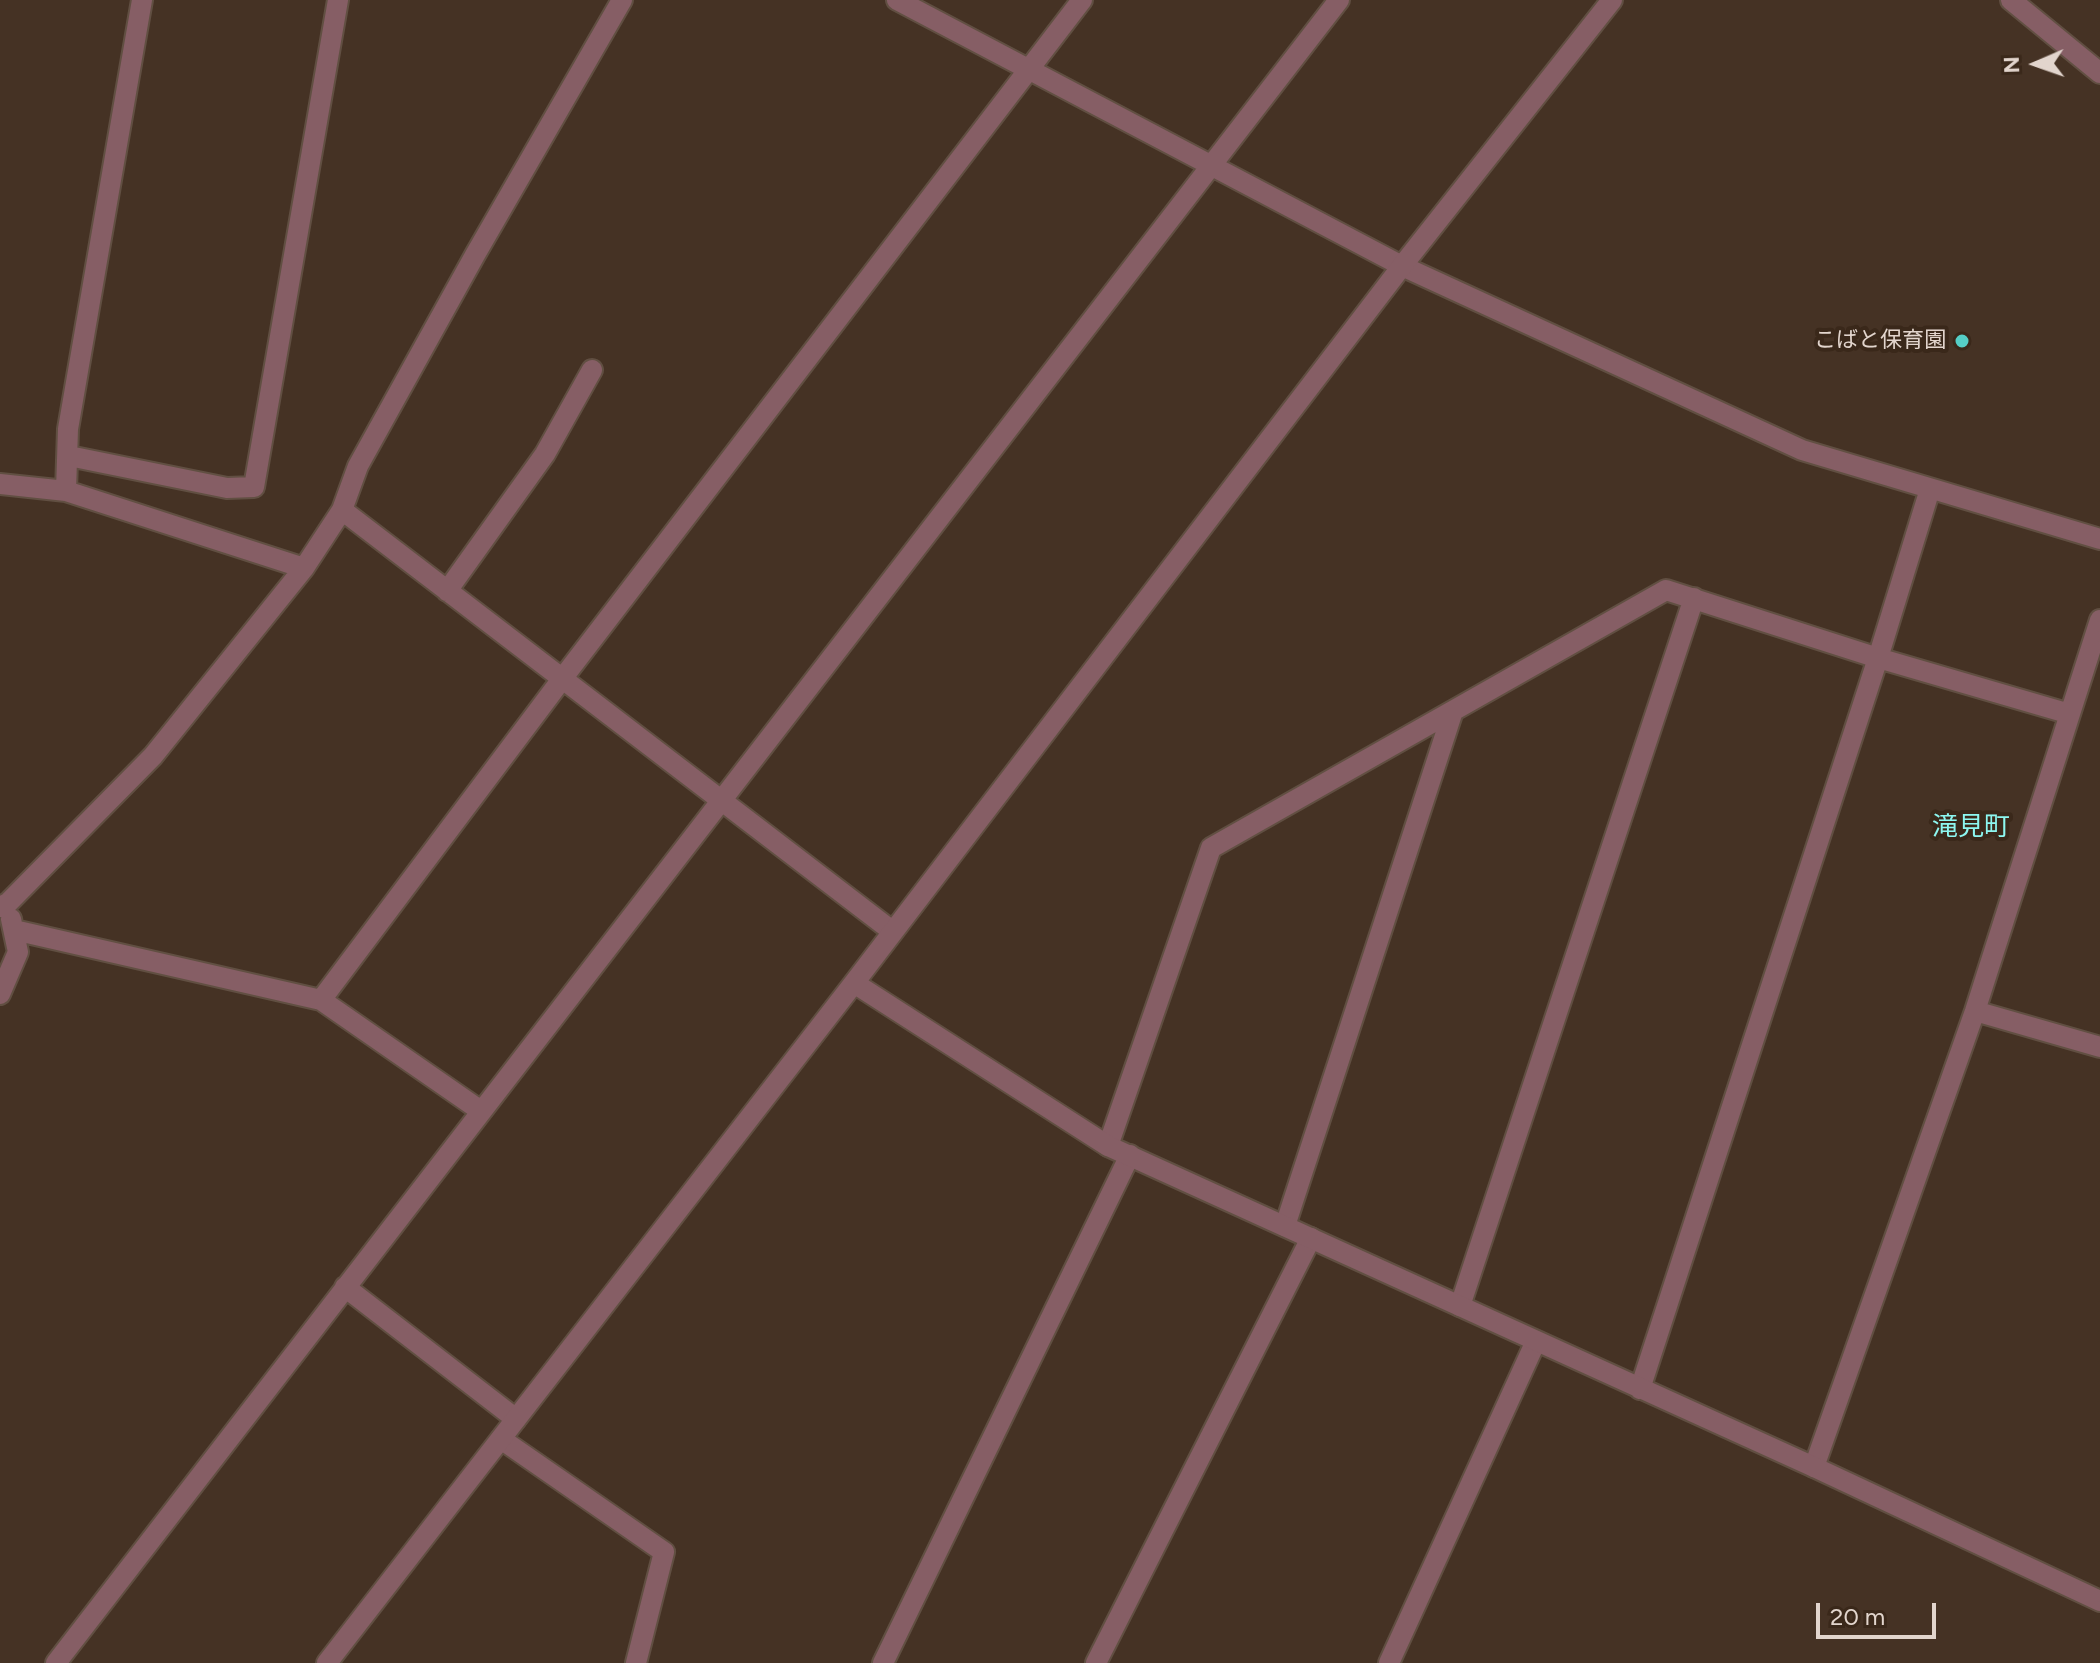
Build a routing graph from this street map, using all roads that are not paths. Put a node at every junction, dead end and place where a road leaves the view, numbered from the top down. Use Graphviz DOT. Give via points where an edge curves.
graph roads {
  1 [pos="142,0"];
  2 [pos="338,0"];
  3 [pos="622,0"];
  4 [pos="897,0"];
  5 [pos="1082,0"];
  6 [pos="1339,0"];
  7 [pos="1612,0"];
  8 [pos="2011,0"];
  9 [pos="1027,70"];
  10 [pos="2100,73"];
  11 [pos="1210,165"];
  12 [pos="1402,266"];
  13 [pos="592,370"];
  14 [pos="69,456"];
  15 [pos="0,484"];
  16 [pos="1930,489"];
  17 [pos="66,491"];
  18 [pos="342,510"];
  19 [pos="2100,539"];
  20 [pos="304,568"];
  21 [pos="447,591"];
  22 [pos="1694,598"];
  23 [pos="2100,620"];
  24 [pos="1878,658"];
  25 [pos="562,679"];
  26 [pos="1453,711"];
  27 [pos="2070,714"];
  28 [pos="720,802"];
  29 [pos="4,905"];
  30 [pos="14,930"];
  31 [pos="892,931"];
  32 [pos="854,983"];
  33 [pos="0,994"];
  34 [pos="321,1000"];
  35 [pos="1975,1011"];
  36 [pos="2100,1047"];
  37 [pos="481,1111"];
  38 [pos="1108,1146"];
  39 [pos="1130,1155"];
  40 [pos="1285,1226"];
  41 [pos="1311,1238"];
  42 [pos="345,1287"];
  43 [pos="1460,1306"];
  44 [pos="1536,1341"];
  45 [pos="1640,1389"];
  46 [pos="516,1419"];
  47 [pos="501,1439"];
  48 [pos="1814,1467"];
  49 [pos="2100,1601"];
  50 [pos="56,1663"];
  51 [pos="327,1663"];
  52 [pos="636,1663"];
  53 [pos="883,1663"];
  54 [pos="1096,1663"];
  55 [pos="1389,1663"];
  1 -- 14 [label="street" via="68,429"];
  2 -- 14 [label="street" via="254,487 227,488"];
  3 -- 18 [label="street" via="366,453"];
  4 -- 9 [label="street"];
  5 -- 9 [label="street"];
  6 -- 11 [label="street"];
  7 -- 12 [label="street"];
  8 -- 10 [label="street"];
  9 -- 11 [label="street"];
  9 -- 25 [label="street"];
  11 -- 12 [label="street"];
  11 -- 28 [label="street"];
  12 -- 16 [label="street" via="1802,450"];
  12 -- 31 [label="street"];
  13 -- 21 [label="street" via="545,454"];
  14 -- 17 [label="street"];
  15 -- 17 [label="street"];
  16 -- 19 [label="street"];
  16 -- 24 [label="street"];
  17 -- 20 [label="street"];
  18 -- 20 [label="street"];
  18 -- 21 [label="street"];
  20 -- 29 [label="street" via="153,756"];
  21 -- 25 [label="street"];
  22 -- 24 [label="street"];
  22 -- 26 [label="street" via="1666,590"];
  22 -- 43 [label="street"];
  23 -- 27 [label="street"];
  24 -- 27 [label="street"];
  24 -- 45 [label="street"];
  25 -- 28 [label="street"];
  25 -- 34 [label="street"];
  26 -- 38 [label="street" via="1211,848"];
  26 -- 40 [label="street"];
  27 -- 35 [label="street"];
  28 -- 31 [label="street"];
  28 -- 37 [label="street"];
  29 -- 30 [label="street"];
  30 -- 33 [label="street" via="18,952"];
  30 -- 34 [label="street"];
  31 -- 32 [label="street"];
  32 -- 38 [label="street"];
  32 -- 46 [label="street"];
  34 -- 37 [label="street"];
  35 -- 36 [label="street"];
  35 -- 48 [label="street"];
  37 -- 42 [label="street"];
  38 -- 39 [label="street"];
  39 -- 40 [label="street"];
  39 -- 53 [label="street"];
  40 -- 41 [label="street"];
  41 -- 43 [label="street"];
  41 -- 54 [label="street"];
  42 -- 46 [label="street"];
  42 -- 50 [label="street"];
  43 -- 44 [label="street"];
  44 -- 45 [label="street"];
  44 -- 55 [label="street"];
  45 -- 48 [label="street"];
  46 -- 47 [label="street"];
  47 -- 51 [label="street"];
  47 -- 52 [label="street" via="664,1552"];
  48 -- 49 [label="street"];
}
